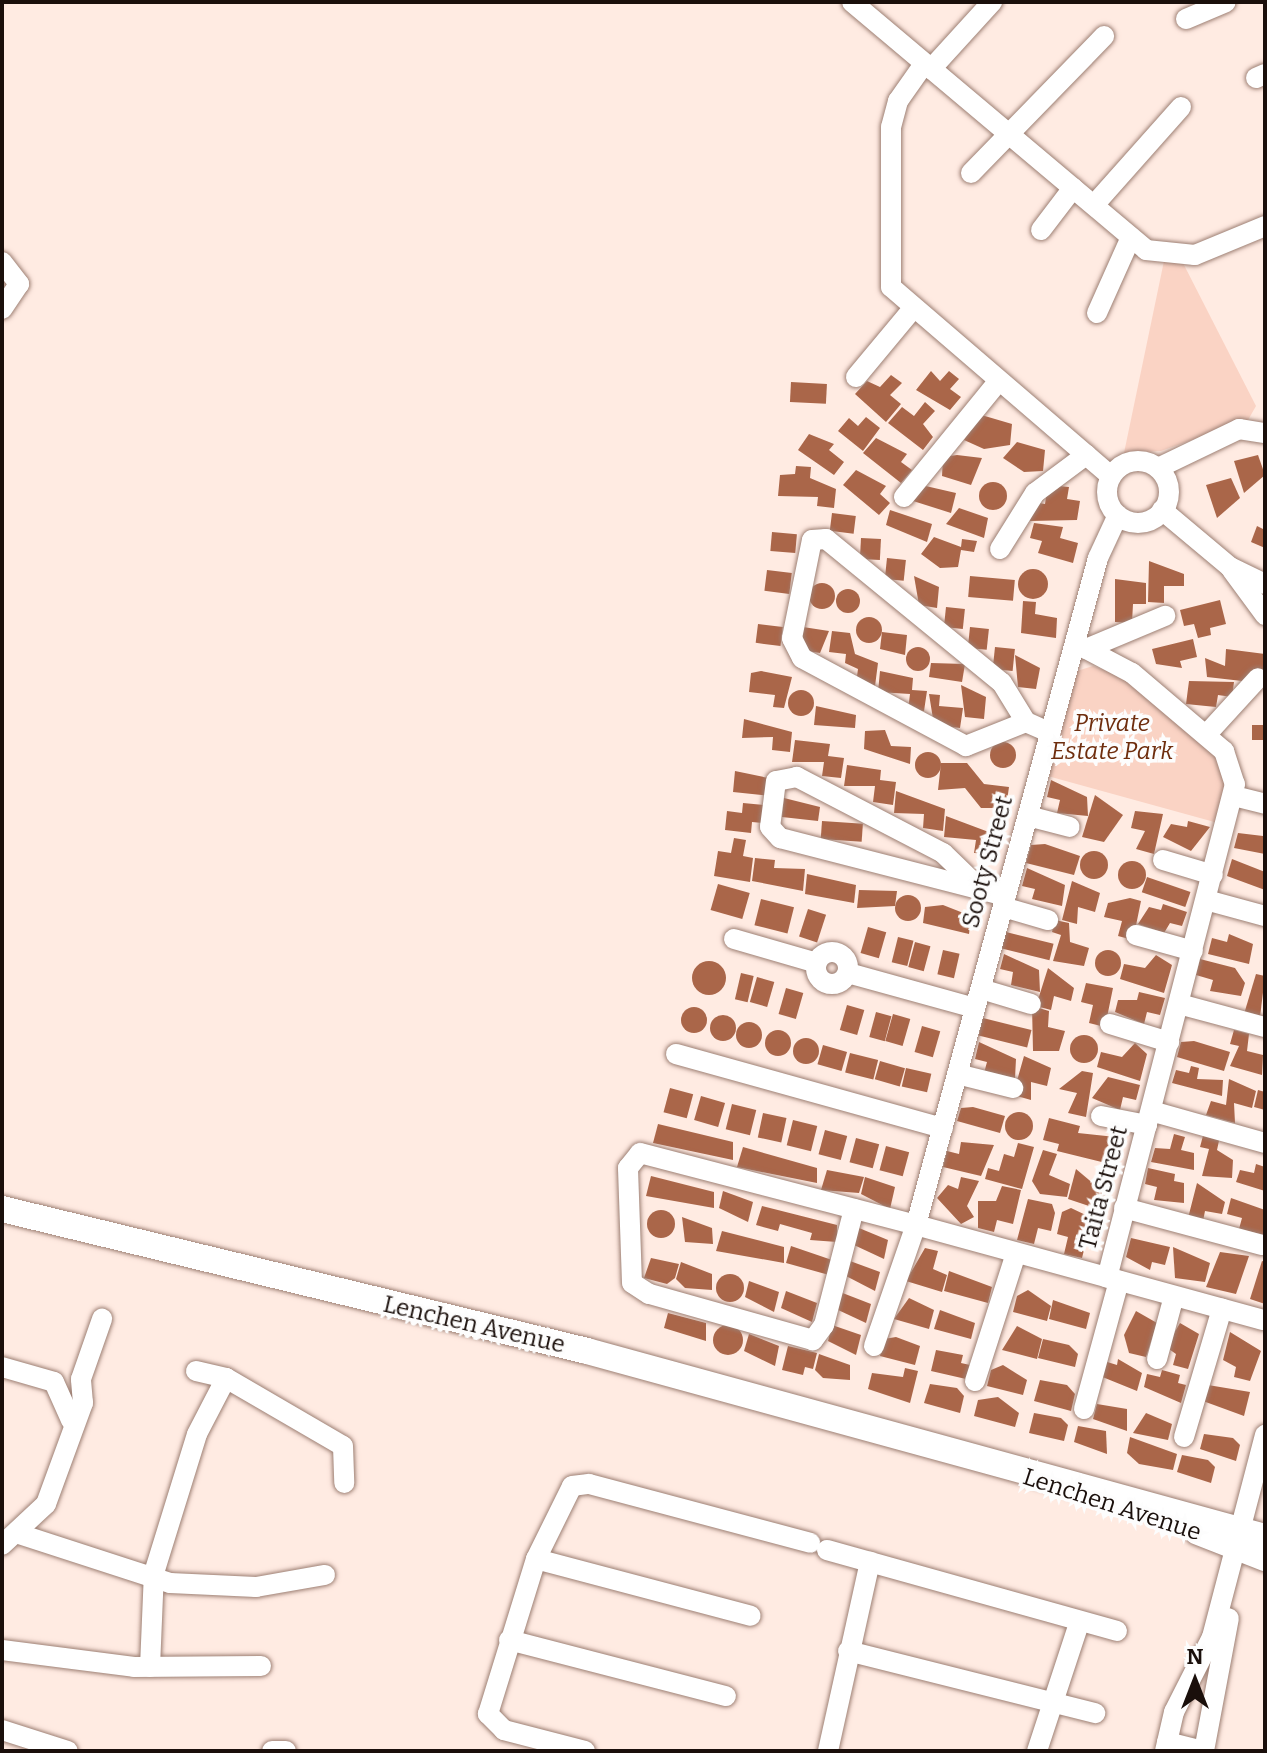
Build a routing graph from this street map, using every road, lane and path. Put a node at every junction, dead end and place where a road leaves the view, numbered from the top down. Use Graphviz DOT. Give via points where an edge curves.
graph roads {
  1 [pos="852,2"];
  2 [pos="992,2"];
  3 [pos="1226,2"];
  4 [pos="1186,19"];
  5 [pos="1104,36"];
  6 [pos="928,67"];
  7 [pos="1181,107"];
  8 [pos="1010,135"];
  9 [pos="971,173"];
  10 [pos="1073,188"];
  11 [pos="1094,205"];
  12 [pos="1265,226"];
  13 [pos="1041,230"];
  14 [pos="1131,237"];
  15 [pos="2,262"];
  16 [pos="2,309"];
  17 [pos="911,311"];
  18 [pos="1097,313"];
  19 [pos="856,377"];
  20 [pos="994,380"];
  21 [pos="1265,433"];
  22 [pos="1086,455"];
  23 [pos="924,457"];
  24 [pos="1158,468"];
  25 [pos="1111,476"];
  26 [pos="904,497"];
  27 [pos="1162,510"];
  28 [pos="1118,515"];
  29 [pos="1000,549"];
  30 [pos="1230,567"];
  31 [pos="1265,584"];
  32 [pos="1265,615"];
  33 [pos="1165,616"];
  34 [pos="1081,646"];
  35 [pos="1258,678"];
  36 [pos="1026,722"];
  37 [pos="1051,733"];
  38 [pos="1206,735"];
  39 [pos="1234,796"];
  40 [pos="1265,804"];
  41 [pos="1028,816"];
  42 [pos="1070,827"];
  43 [pos="1163,860"];
  44 [pos="1213,875"];
  45 [pos="977,886"];
  46 [pos="1206,900"];
  47 [pos="1004,902"];
  48 [pos="1265,916"];
  49 [pos="1048,920"];
  50 [pos="1136,935"];
  51 [pos="734,939"];
  52 [pos="1193,951"];
  53 [pos="978,998"];
  54 [pos="1031,1004"];
  55 [pos="1179,1004"];
  56 [pos="1110,1024"];
  57 [pos="1265,1027"];
  58 [pos="1169,1042"];
  59 [pos="676,1054"];
  60 [pos="957,1074"];
  61 [pos="1013,1088"];
  62 [pos="1101,1116"];
  63 [pos="1149,1118"];
  64 [pos="943,1128"];
  65 [pos="1265,1143"];
  66 [pos="2,1198"];
  67 [pos="1124,1208"];
  68 [pos="2,1209"];
  69 [pos="854,1209"];
  70 [pos="34,1212"];
  71 [pos="916,1225"];
  72 [pos="1262,1245"];
  73 [pos="1016,1253"];
  74 [pos="1113,1279"];
  75 [pos="1174,1296"];
  76 [pos="1222,1309"];
  77 [pos="102,1319"];
  78 [pos="1263,1320"];
  79 [pos="874,1346"];
  80 [pos="1157,1359"];
  81 [pos="2,1367"];
  82 [pos="196,1371"];
  83 [pos="226,1378"];
  84 [pos="81,1379"];
  85 [pos="975,1381"];
  86 [pos="59,1387"];
  87 [pos="1084,1409"];
  88 [pos="71,1420"];
  89 [pos="1265,1435"];
  90 [pos="1184,1437"];
  91 [pos="1265,1482"];
  92 [pos="344,1483"];
  93 [pos="9,1539"];
  94 [pos="1251,1541"];
  95 [pos="536,1559"];
  96 [pos="870,1562"];
  97 [pos="154,1573"];
  98 [pos="325,1575"];
  99 [pos="751,1616"];
  100 [pos="1079,1623"];
  101 [pos="1117,1631"];
  102 [pos="509,1640"];
  103 [pos="2,1650"];
  104 [pos="848,1651"];
  105 [pos="261,1666"];
  106 [pos="150,1667"];
  107 [pos="726,1696"];
  108 [pos="1057,1703"];
  109 [pos="1095,1713"];
  110 [pos="2,1730"];
  111 [pos="1166,1747"];
  112 [pos="68,1751"];
  113 [pos="272,1751"];
  114 [pos="286,1751"];
  115 [pos="581,1751"];
  116 [pos="828,1751"];
  117 [pos="1037,1751"];
  118 [pos="1203,1751"];
  1 -- 6 [label="street"];
  2 -- 6 [label="street"];
  3 -- 4 [label="street"];
  5 -- 8 [label="street"];
  6 -- 8 [label="street"];
  6 -- 17 [label="street" via="898,101 889,143 886,268"];
  7 -- 11 [label="street"];
  8 -- 9 [label="street"];
  8 -- 10 [label="street"];
  10 -- 11 [label="street"];
  10 -- 13 [label="street"];
  11 -- 14 [label="street"];
  12 -- 14 [label="street" via="1178,258 1153,253"];
  14 -- 18 [label="street"];
  15 -- 16 [label="street" via="19,284"];
  17 -- 19 [label="street"];
  17 -- 20 [label="street"];
  20 -- 22 [label="street"];
  20 -- 23 [label="street"];
  20 -- 26 [label="street"];
  21 -- 24 [label="street" via="1239,429"];
  22 -- 25 [label="street"];
  22 -- 29 [label="street" via="1035,493"];
  24 -- 25 [label="street" via="1128,463"];
  24 -- 27 [label="street" via="1169,486"];
  25 -- 28 [label="street" via="1107,497"];
  27 -- 28 [label="street" via="1138,523"];
  27 -- 30 [label="street"];
  28 -- 34 [label="street, Sooty Street"];
  30 -- 31 [label="street"];
  30 -- 32 [label="street"];
  33 -- 34 [label="street"];
  34 -- 37 [label="street, Sooty Street"];
  34 -- 38 [label="street, Taita Street" via="1132,673"];
  35 -- 38 [label="street"];
  36 -- 36 [label="street" via="966,746 802,658 792,638 812,540 826,539 1002,683"];
  36 -- 37 [label="street"];
  37 -- 41 [label="street, Sooty Street"];
  38 -- 39 [label="street, Taita Street" via="1229,759"];
  39 -- 40 [label="street"];
  39 -- 44 [label="street, Taita Street"];
  41 -- 42 [label="street"];
  41 -- 47 [label="street, Sooty Street"];
  43 -- 44 [label="street"];
  44 -- 46 [label="street, Taita Street"];
  45 -- 45 [label="street" via="775,836 776,781 787,774 810,783 952,858"];
  45 -- 47 [label="street"];
  46 -- 48 [label="street"];
  46 -- 52 [label="street, Taita Street"];
  47 -- 49 [label="street"];
  47 -- 53 [label="street, Sooty Street"];
  50 -- 52 [label="street"];
  51 -- 53 [label="street" via="817,963 830,984 848,973"];
  52 -- 55 [label="street, Taita Street"];
  53 -- 54 [label="street"];
  53 -- 60 [label="street, Sooty Street"];
  55 -- 57 [label="street"];
  55 -- 58 [label="street, Taita Street"];
  56 -- 58 [label="street"];
  58 -- 63 [label="street, Taita Street"];
  59 -- 64 [label="street"];
  60 -- 61 [label="street"];
  60 -- 64 [label="street, Sooty Street"];
  62 -- 63 [label="street"];
  63 -- 65 [label="street, Taita Street"];
  63 -- 67 [label="street, Taita Street"];
  64 -- 71 [label="street, Sooty Street"];
  66 -- 70 [label="main road, Lenchen Avenue"];
  67 -- 72 [label="street"];
  67 -- 74 [label="street, Taita Street"];
  68 -- 70 [label="main road, Lenchen Avenue"];
  69 -- 69 [label="street" via="635,1153 628,1168 632,1283 649,1294 815,1339"];
  69 -- 71 [label="street"];
  70 -- 94 [label="main road, Lenchen Avenue" via="914,1439"];
  71 -- 73 [label="street"];
  71 -- 79 [label="street, Sooty Street" via="901,1253"];
  73 -- 74 [label="street"];
  73 -- 85 [label="street"];
  74 -- 75 [label="street"];
  74 -- 87 [label="street"];
  75 -- 76 [label="street"];
  75 -- 80 [label="street"];
  76 -- 78 [label="street"];
  76 -- 90 [label="street"];
  77 -- 84 [label="street"];
  81 -- 86 [label="street" via="45,1376"];
  82 -- 83 [label="street"];
  83 -- 92 [label="street" via="343,1446"];
  83 -- 97 [label="street" via="197,1434"];
  84 -- 86 [label="street"];
  84 -- 88 [label="street" via="83,1403"];
  86 -- 88 [label="street"];
  88 -- 93 [label="street" via="46,1504"];
  89 -- 94 [label="street"];
  91 -- 94 [label="street"];
  93 -- 97 [label="street"];
  94 -- 111 [label="street"];
  94 -- 118 [label="street"];
  95 -- 96 [label="street" via="566,1493 580,1483"];
  95 -- 99 [label="street"];
  95 -- 102 [label="street"];
  96 -- 100 [label="street"];
  96 -- 104 [label="street"];
  97 -- 98 [label="street" via="170,1583 256,1587"];
  97 -- 106 [label="street"];
  100 -- 101 [label="street"];
  100 -- 108 [label="street"];
  102 -- 107 [label="street"];
  102 -- 115 [label="street" via="489,1721"];
  103 -- 106 [label="street"];
  104 -- 108 [label="street"];
  104 -- 116 [label="street"];
  105 -- 106 [label="street"];
  108 -- 109 [label="street"];
  108 -- 117 [label="street"];
  110 -- 112 [label="street"];
  111 -- 118 [label="street"];
  113 -- 114 [label="street"];
}
